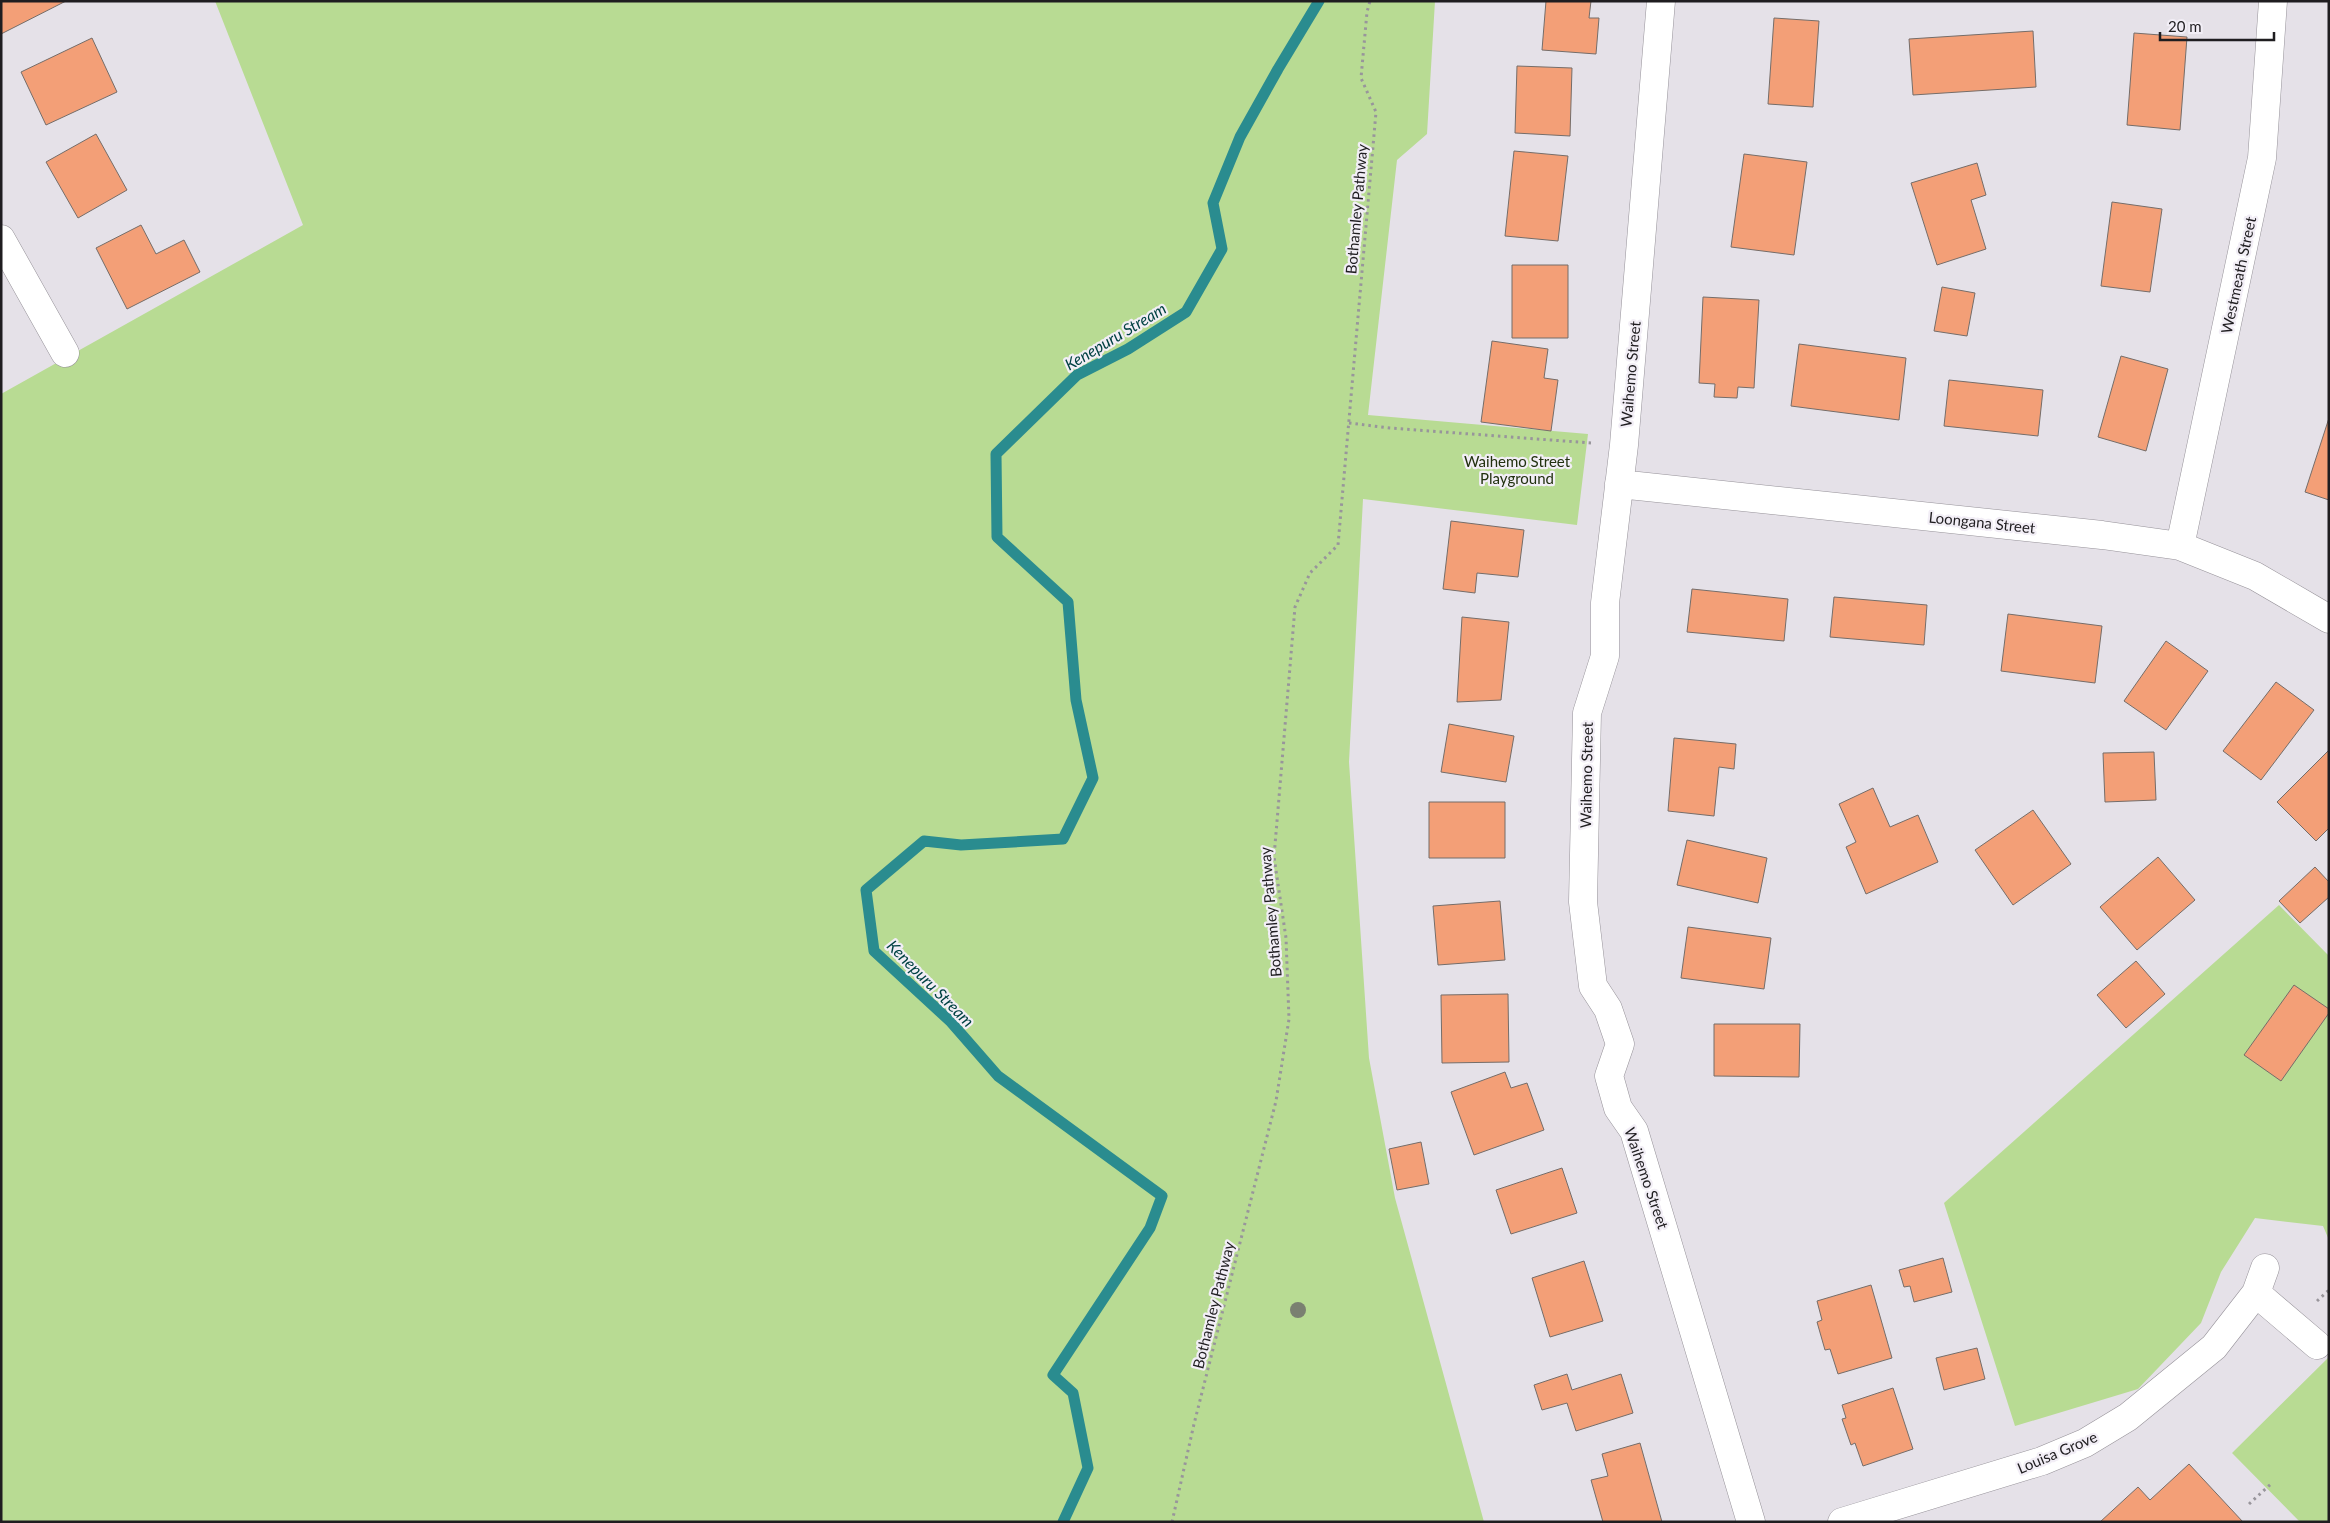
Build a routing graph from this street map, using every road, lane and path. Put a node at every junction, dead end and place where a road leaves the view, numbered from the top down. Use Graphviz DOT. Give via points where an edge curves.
graph roads {
  1 [pos="1370,1"];
  2 [pos="1661,1"];
  3 [pos="2274,1"];
  4 [pos="1,239"];
  5 [pos="64,353"];
  6 [pos="1349,423"];
  7 [pos="1624,445"];
  8 [pos="1619,484"];
  9 [pos="2180,546"];
  10 [pos="2329,619"];
  11 [pos="2265,1268"];
  12 [pos="2256,1293"];
  13 [pos="2317,1345"];
  14 [pos="2272,1482"];
  15 [pos="2249,1504"];
  16 [pos="1172,1522"];
  17 [pos="1751,1522"];
  18 [pos="1842,1522"];
  1 -- 6 [label="path, Bothamley Pathway" via="1361,78 1376,112"];
  2 -- 7 [label="street, Waihemo Street"];
  3 -- 9 [label="street, Westmeath Street" via="2262,158"];
  4 -- 5 [label="street"];
  6 -- 7 [label="path"];
  6 -- 16 [label="path, Bothamley Pathway" via="1338,545 1310,573 1295,607 1274,857 1286,938 1289,1019 1276,1100"];
  7 -- 8 [label="street, Waihemo Street"];
  8 -- 9 [label="street, Loongana Street"];
  8 -- 17 [label="street, Waihemo Street" via="1605,603 1605,656 1587,713 1583,902 1593,986 1608,1009 1620,1044 1609,1076 1618,1108 1634,1130"];
  9 -- 10 [label="street, Loongana Street" via="2255,576"];
  11 -- 12 [label="street, Louisa Grove"];
  12 -- 13 [label="street"];
  12 -- 18 [label="street, Louisa Grove" via="2214,1347 2128,1417 2085,1443 2042,1461"];
  14 -- 15 [label="path"];
}
